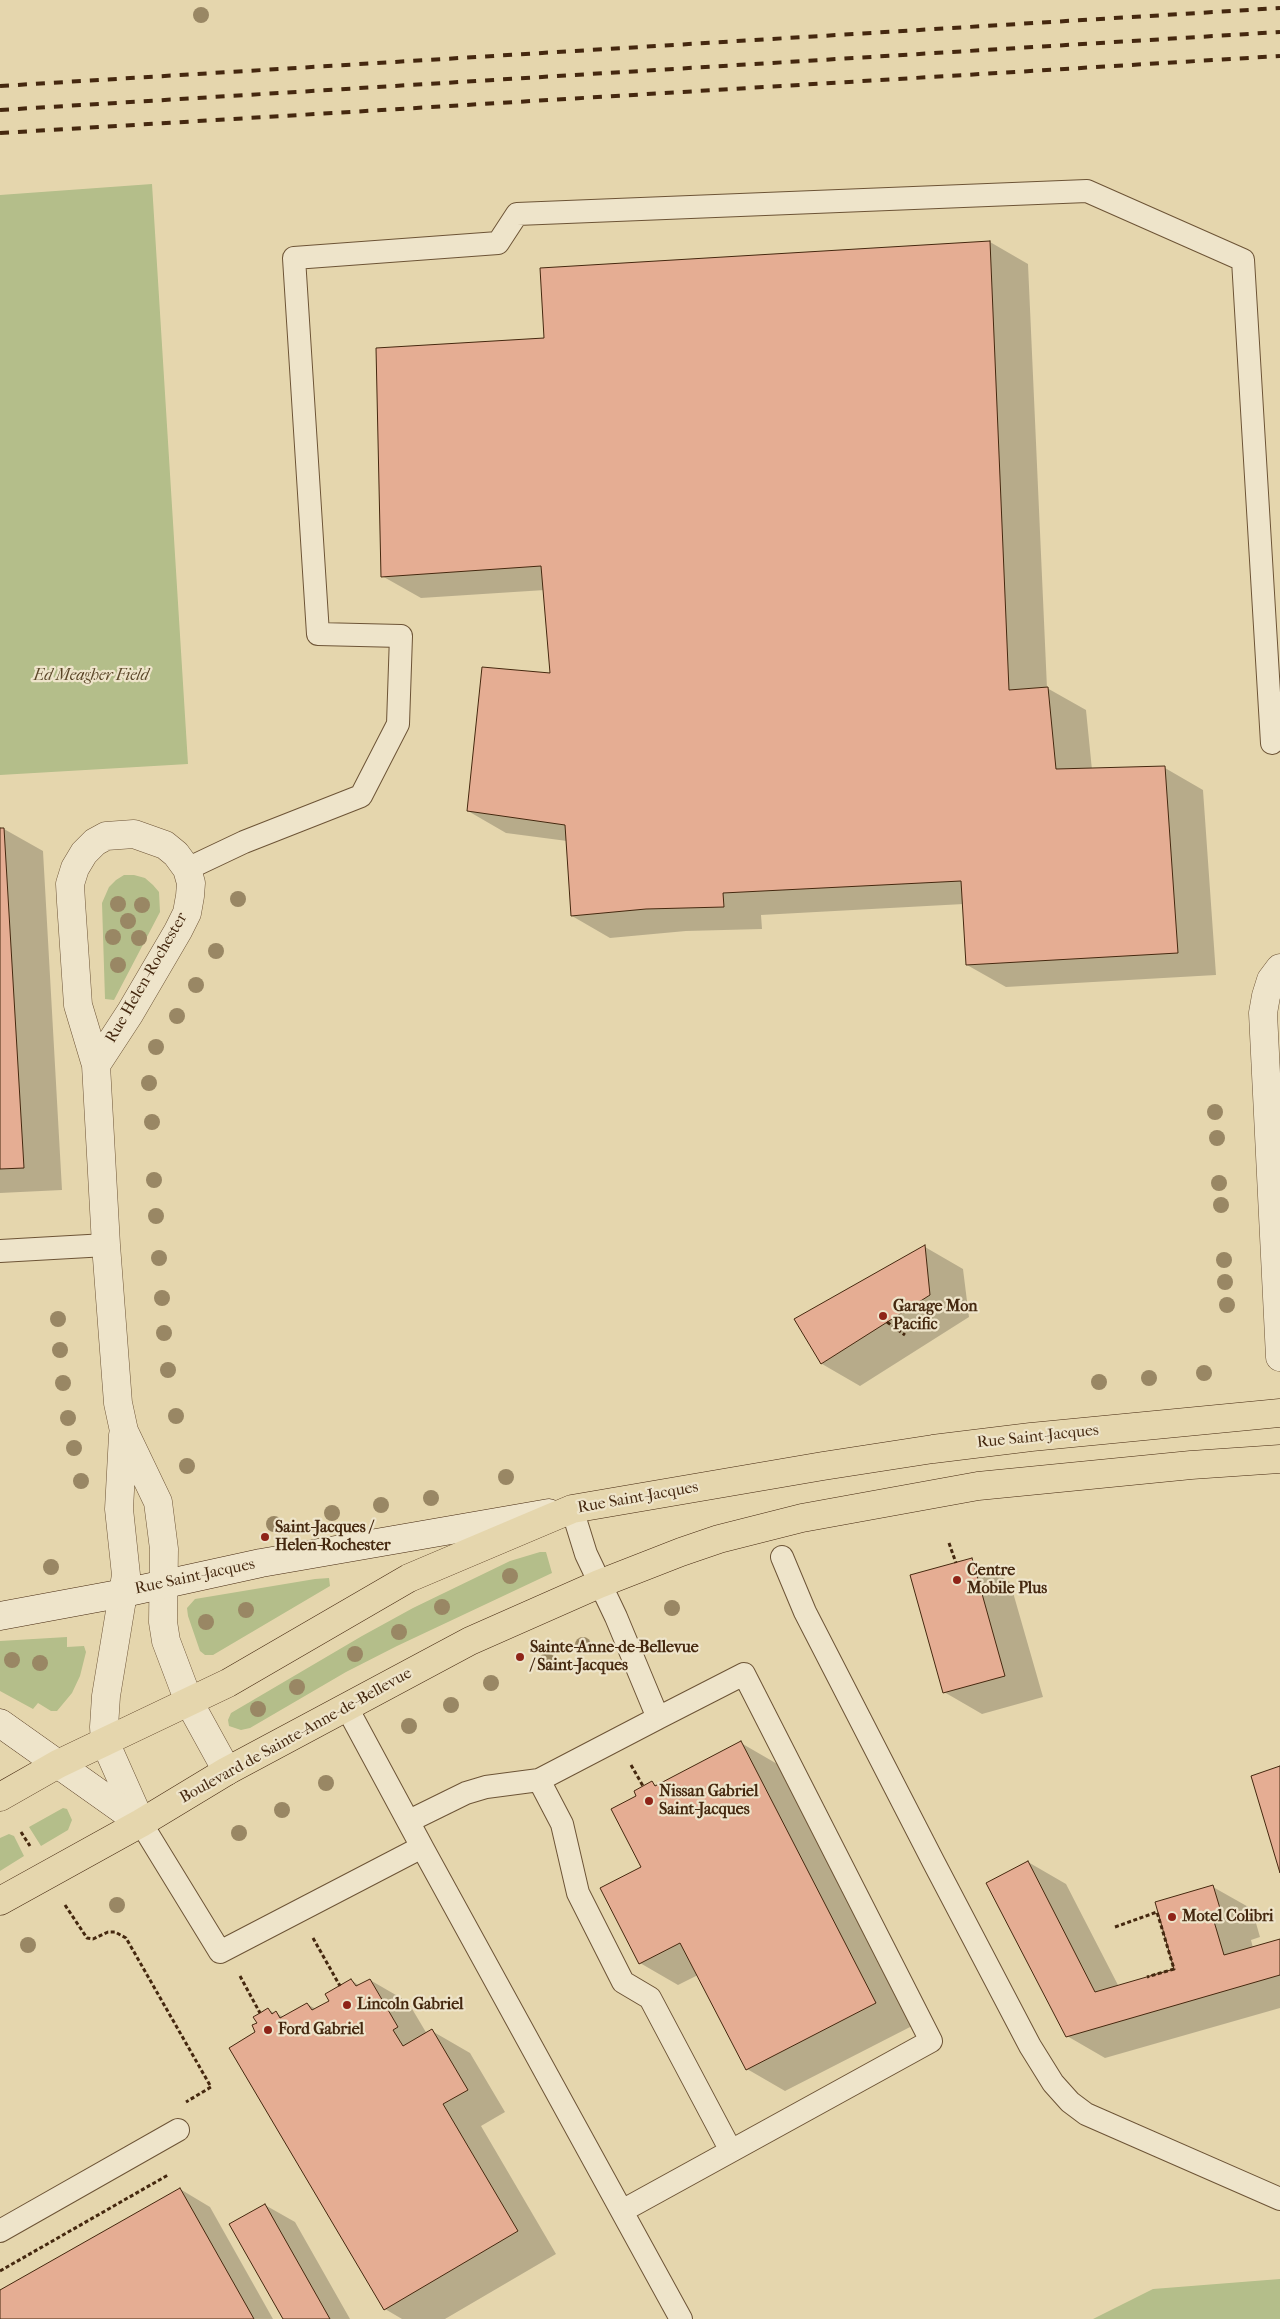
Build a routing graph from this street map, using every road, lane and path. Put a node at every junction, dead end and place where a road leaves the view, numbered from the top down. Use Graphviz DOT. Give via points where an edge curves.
graph roads {
  1 [pos="1272,744"];
  2 [pos="187,869"];
  3 [pos="1280,968"];
  4 [pos="96,1065"];
  5 [pos="106,1245"];
  6 [pos="0,1251"];
  7 [pos="887,1322"];
  8 [pos="905,1335"];
  9 [pos="1280,1357"];
  10 [pos="1280,1413"];
  11 [pos="124,1431"];
  12 [pos="1280,1459"];
  13 [pos="572,1509"];
  14 [pos="949,1543"];
  15 [pos="782,1557"];
  16 [pos="956,1563"];
  17 [pos="164,1584"];
  18 [pos="600,1584"];
  19 [pos="124,1593"];
  20 [pos="0,1616"];
  21 [pos="190,1702"];
  22 [pos="346,1706"];
  23 [pos="658,1718"];
  24 [pos="0,1723"];
  25 [pos="105,1742"];
  26 [pos="58,1764"];
  27 [pos="227,1771"];
  28 [pos="639,1779"];
  29 [pos="539,1780"];
  30 [pos="643,1786"];
  31 [pos="0,1796"];
  32 [pos="409,1821"];
  33 [pos="141,1823"];
  34 [pos="21,1832"];
  35 [pos="422,1847"];
  36 [pos="33,1850"];
  37 [pos="0,1901"];
  38 [pos="65,1905"];
  39 [pos="298,1912"];
  40 [pos="1115,1926"];
  41 [pos="226,1949"];
  42 [pos="1147,1977"];
  43 [pos="340,1986"];
  44 [pos="260,2013"];
  45 [pos="185,2102"];
  46 [pos="178,2130"];
  47 [pos="731,2151"];
  48 [pos="168,2175"];
  49 [pos="1280,2199"];
  50 [pos="622,2211"];
  51 [pos="0,2231"];
  52 [pos="0,2271"];
  53 [pos="680,2319"];
  1 -- 2 [label="lane" via="1243,260 1087,191 517,214 498,243 294,258 318,634 401,636 398,724 362,796 244,842"];
  2 -- 4 [label="street, Rue Helen-Rochester" via="191,883 187,913"];
  2 -- 4 [label="street, Rue Helen-Rochester" via="164,845 134,834 106,836 95,842 75,868 70,884 78,1005"];
  3 -- 9 [label="street" via="1271,980 1263,1013"];
  4 -- 5 [label="street, Rue Helen-Rochester"];
  5 -- 6 [label="lane"];
  5 -- 11 [label="street, Rue Helen-Rochester" via="115,1377"];
  7 -- 8 [label="path"];
  10 -- 13 [label="main road, Rue Saint-Jacques" via="933,1449"];
  11 -- 17 [label="street, Rue Helen-Rochester" via="158,1502 164,1549"];
  11 -- 19 [label="street, Rue Helen-Rochester" via="119,1509 126,1575"];
  12 -- 18 [label="main road" via="1034,1479 836,1511 718,1539"];
  13 -- 17 [label="street, Rue Saint-Jacques" via="334,1549"];
  13 -- 18 [label="lane" via="586,1554"];
  13 -- 21 [label="main road" via="409,1578"];
  14 -- 16 [label="path"];
  15 -- 49 [label="lane" via="804,1612 1030,2046 1053,2083 1086,2114"];
  17 -- 19 [label="street, Rue Saint-Jacques"];
  17 -- 21 [label="street, Rue Helen-Rochester" via="166,1641"];
  18 -- 22 [label="main road, Boulevard de Sainte-Anne-de-Bellevue" via="470,1641"];
  18 -- 23 [label="lane"];
  19 -- 20 [label="street, Rue Saint-Jacques"];
  19 -- 25 [label="street, Rue Helen-Rochester" via="106,1696"];
  21 -- 25 [label="main road"];
  21 -- 27 [label="street, Rue Helen-Rochester"];
  22 -- 27 [label="main road, Boulevard de Sainte-Anne-de-Bellevue"];
  22 -- 32 [label="lane"];
  23 -- 29 [label="lane"];
  23 -- 47 [label="lane" via="744,1674 931,2041"];
  24 -- 26 [label="street"];
  25 -- 26 [label="main road"];
  25 -- 33 [label="street, Rue Helen-Rochester"];
  26 -- 31 [label="main road"];
  26 -- 33 [label="street"];
  27 -- 33 [label="main road, Boulevard de Sainte-Anne-de-Bellevue"];
  28 -- 30 [label="path"];
  29 -- 32 [label="lane" via="466,1793"];
  29 -- 47 [label="lane" via="562,1824 578,1894 618,1973 623,1982 650,1998"];
  32 -- 35 [label="lane"];
  33 -- 37 [label="main road, Boulevard de Sainte-Anne-de-Bellevue"];
  33 -- 41 [label="lane" via="220,1952"];
  34 -- 36 [label="path"];
  35 -- 39 [label="lane"];
  35 -- 50 [label="lane"];
  38 -- 45 [label="path" via="87,1938 93,1939 108,1932 116,1932 126,1938 211,2087"];
  39 -- 41 [label="lane"];
  39 -- 43 [label="path"];
  40 -- 42 [label="path" via="1158,1912 1174,1969"];
  41 -- 44 [label="path"];
  46 -- 51 [label="lane"];
  47 -- 50 [label="lane"];
  48 -- 52 [label="path"];
  50 -- 53 [label="lane"];
}
